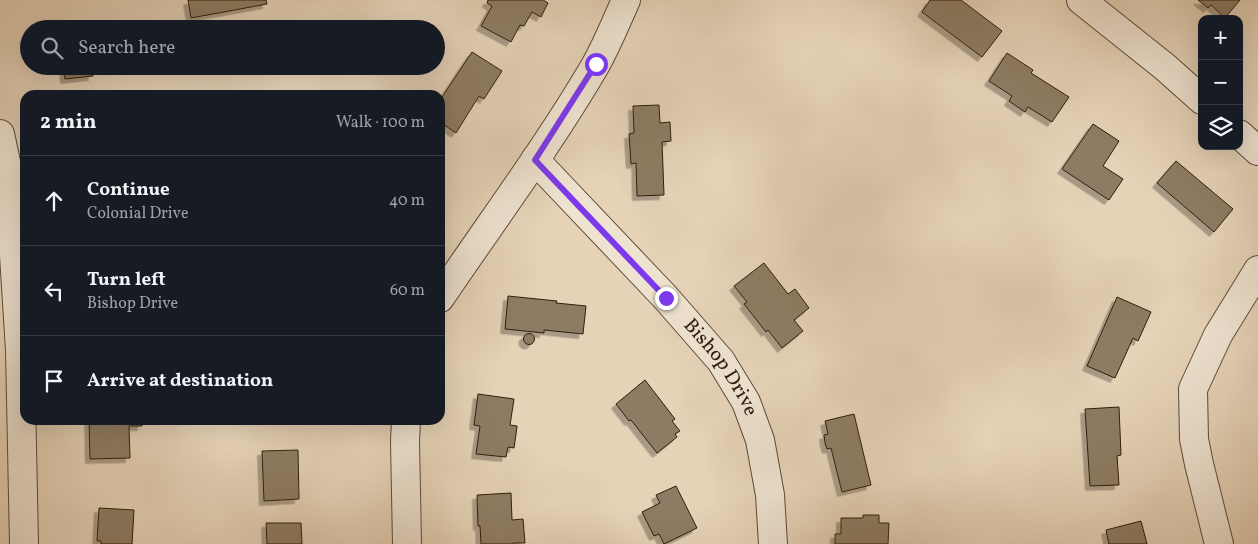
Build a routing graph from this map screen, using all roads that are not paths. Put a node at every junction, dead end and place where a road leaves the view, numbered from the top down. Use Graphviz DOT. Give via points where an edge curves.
graph roads {
  1 [pos="626,0"];
  2 [pos="1082,0"];
  3 [pos="1198,96"];
  4 [pos="0,134"];
  5 [pos="1243,138"];
  6 [pos="1258,151"];
  7 [pos="535,160"];
  8 [pos="1258,270"];
  9 [pos="445,290"];
  10 [pos="20,350"];
  11 [pos="22,425"];
  12 [pos="406,425"];
  13 [pos="24,544"];
  14 [pos="407,544"];
  15 [pos="773,544"];
  16 [pos="1218,544"];
  1 -- 7 [label="street" via="596,64"];
  2 -- 3 [label="street"];
  4 -- 10 [label="street" via="9,176"];
  5 -- 6 [label="street"];
  7 -- 9 [label="street"];
  7 -- 15 [label="street, Bishop Drive" via="666,298 726,369 746,402 760,440 770,495"];
  8 -- 16 [label="street" via="1218,335 1193,389 1198,464"];
  11 -- 13 [label="street"];
  12 -- 14 [label="street"];
}
